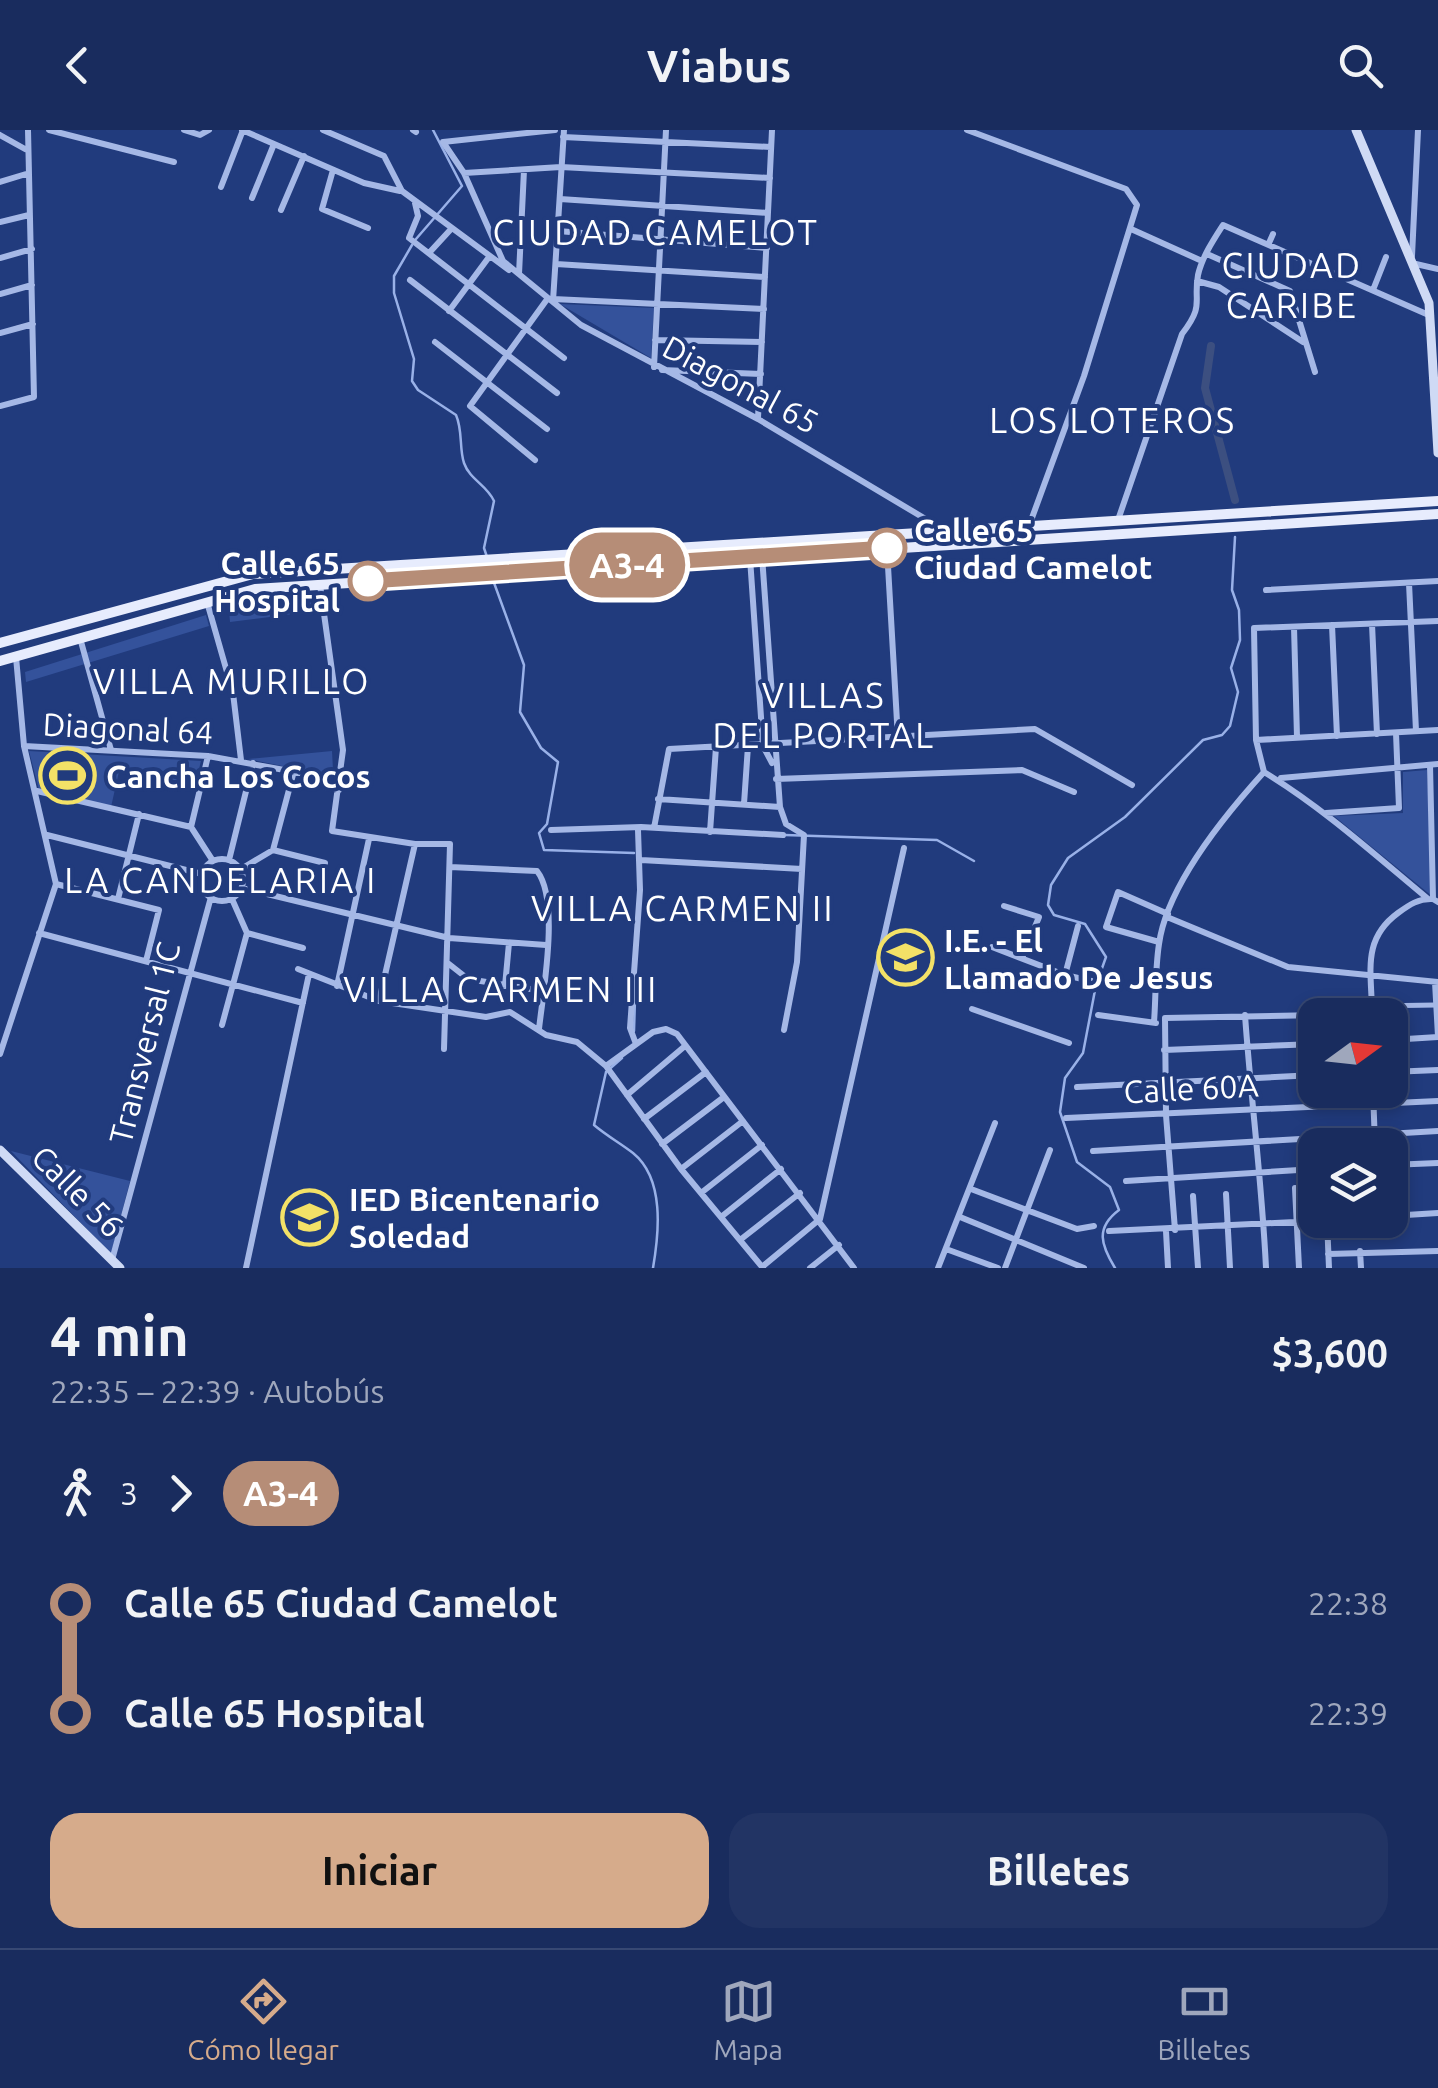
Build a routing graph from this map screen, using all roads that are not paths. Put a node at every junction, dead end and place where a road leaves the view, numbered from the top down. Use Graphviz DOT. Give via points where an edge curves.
graph roads {
  1 [pos="28,130"];
  2 [pos="49,130"];
  3 [pos="184,130"];
  4 [pos="209,130"];
  5 [pos="242,130"];
  6 [pos="323,130"];
  7 [pos="555,130"];
  8 [pos="666,130"];
  9 [pos="772,130"];
  10 [pos="967,130"];
  11 [pos="1356,130"];
  12 [pos="1418,130"];
  13 [pos="564,133"];
  14 [pos="0,134"];
  15 [pos="666,141"];
  16 [pos="12,144"];
  17 [pos="274,144"];
  18 [pos="771,147"];
  19 [pos="0,148"];
  20 [pos="25,149"];
  21 [pos="304,156"];
  22 [pos="174,162"];
  23 [pos="561,166"];
  24 [pos="333,170"];
  25 [pos="524,170"];
  26 [pos="464,173"];
  27 [pos="26,174"];
  28 [pos="664,174"];
  29 [pos="770,178"];
  30 [pos="0,182"];
  31 [pos="221,187"];
  32 [pos="402,191"];
  33 [pos="252,198"];
  34 [pos="560,199"];
  35 [pos="414,200"];
  36 [pos="662,206"];
  37 [pos="423,207"];
  38 [pos="281,210"];
  39 [pos="769,213"];
  40 [pos="29,214"];
  41 [pos="418,216"];
  42 [pos="0,222"];
  43 [pos="368,228"];
  44 [pos="452,228"];
  45 [pos="1131,230"];
  46 [pos="558,232"];
  47 [pos="1273,234"];
  48 [pos="659,238"];
  49 [pos="1270,243"];
  50 [pos="767,248"];
  51 [pos="32,249"];
  52 [pos="428,253"];
  53 [pos="489,257"];
  54 [pos="1386,257"];
  55 [pos="0,258"];
  56 [pos="1204,258"];
  57 [pos="1414,261"];
  58 [pos="556,264"];
  59 [pos="658,268"];
  60 [pos="1438,268"];
  61 [pos="519,275"];
  62 [pos="765,277"];
  63 [pos="410,280"];
  64 [pos="1196,281"];
  65 [pos="32,284"];
  66 [pos="468,285"];
  67 [pos="1373,290"];
  68 [pos="0,294"];
  69 [pos="551,300"];
  70 [pos="656,306"];
  71 [pos="764,309"];
  72 [pos="449,311"];
  73 [pos="1431,316"];
  74 [pos="32,324"];
  75 [pos="526,329"];
  76 [pos="0,333"];
  77 [pos="655,340"];
  78 [pos="435,342"];
  79 [pos="762,342"];
  80 [pos="1306,343"];
  81 [pos="507,356"];
  82 [pos="564,358"];
  83 [pos="656,368"];
  84 [pos="1316,372"];
  85 [pos="761,374"];
  86 [pos="488,382"];
  87 [pos="557,393"];
  88 [pos="0,406"];
  89 [pos="758,419"];
  90 [pos="546,430"];
  91 [pos="1438,453"];
  92 [pos="536,460"];
  93 [pos="1438,501"];
  94 [pos="1438,514"];
  95 [pos="1118,521"];
  96 [pos="1028,526"];
  97 [pos="945,530"];
  98 [pos="887,548"];
  99 [pos="756,557"];
  100 [pos="1438,581"];
  101 [pos="1409,583"];
  102 [pos="320,584"];
  103 [pos="1266,590"];
  104 [pos="207,601"];
  105 [pos="753,605"];
  106 [pos="765,605"];
  107 [pos="1438,621"];
  108 [pos="1411,622"];
  109 [pos="1372,624"];
  110 [pos="62,625"];
  111 [pos="1332,626"];
  112 [pos="1294,627"];
  113 [pos="80,637"];
  114 [pos="67,641"];
  115 [pos="0,643"];
  116 [pos="16,656"];
  117 [pos="0,660"];
  118 [pos="1438,730"];
  119 [pos="1416,731"];
  120 [pos="1396,732"];
  121 [pos="1377,734"];
  122 [pos="1338,736"];
  123 [pos="1297,737"];
  124 [pos="898,739"];
  125 [pos="1256,740"];
  126 [pos="24,746"];
  127 [pos="716,746"];
  128 [pos="748,746"];
  129 [pos="763,746"];
  130 [pos="773,746"];
  131 [pos="112,750"];
  132 [pos="208,756"];
  133 [pos="241,761"];
  134 [pos="253,763"];
  135 [pos="1434,765"];
  136 [pos="1397,766"];
  137 [pos="774,768"];
  138 [pos="294,771"];
  139 [pos="1264,772"];
  140 [pos="1280,778"];
  141 [pos="776,780"];
  142 [pos="1132,785"];
  143 [pos="339,790"];
  144 [pos="36,791"];
  145 [pos="1074,792"];
  146 [pos="658,799"];
  147 [pos="712,802"];
  148 [pos="744,804"];
  149 [pos="1435,806"];
  150 [pos="780,807"];
  151 [pos="1325,812"];
  152 [pos="140,814"];
  153 [pos="191,827"];
  154 [pos="654,828"];
  155 [pos="551,830"];
  156 [pos="638,830"];
  157 [pos="710,832"];
  158 [pos="47,834"];
  159 [pos="784,835"];
  160 [pos="1435,837"];
  161 [pos="369,839"];
  162 [pos="415,844"];
  163 [pos="904,848"];
  164 [pos="273,850"];
  165 [pos="130,853"];
  166 [pos="230,860"];
  167 [pos="641,860"];
  168 [pos="212,861"];
  169 [pos="325,864"];
  170 [pos="1435,865"];
  171 [pos="450,867"];
  172 [pos="802,869"];
  173 [pos="241,870"];
  174 [pos="202,874"];
  175 [pos="56,884"];
  176 [pos="242,888"];
  177 [pos="211,898"];
  178 [pos="232,899"];
  179 [pos="118,900"];
  180 [pos="1433,900"];
  181 [pos="1004,906"];
  182 [pos="354,913"];
  183 [pos="1167,916"];
  184 [pos="397,924"];
  185 [pos="1078,926"];
  186 [pos="40,933"];
  187 [pos="247,934"];
  188 [pos="448,938"];
  189 [pos="1159,942"];
  190 [pos="508,943"];
  191 [pos="546,945"];
  192 [pos="992,947"];
  193 [pos="303,948"];
  194 [pos="1022,958"];
  195 [pos="146,961"];
  196 [pos="448,963"];
  197 [pos="298,969"];
  198 [pos="188,972"];
  199 [pos="309,974"];
  200 [pos="1065,976"];
  201 [pos="1371,976"];
  202 [pos="1097,982"];
  203 [pos="1437,982"];
  204 [pos="233,984"];
  205 [pos="337,986"];
  206 [pos="505,987"];
  207 [pos="543,991"];
  208 [pos="1372,998"];
  209 [pos="379,1001"];
  210 [pos="303,1003"];
  211 [pos="1436,1005"];
  212 [pos="1408,1008"];
  213 [pos="972,1009"];
  214 [pos="447,1010"];
  215 [pos="1298,1014"];
  216 [pos="1098,1015"];
  217 [pos="1246,1015"];
  218 [pos="1165,1021"];
  219 [pos="1154,1022"];
  220 [pos="222,1025"];
  221 [pos="539,1030"];
  222 [pos="784,1030"];
  223 [pos="1438,1037"];
  224 [pos="1408,1039"];
  225 [pos="1070,1043"];
  226 [pos="636,1044"];
  227 [pos="1298,1045"];
  228 [pos="685,1046"];
  229 [pos="1248,1046"];
  230 [pos="444,1049"];
  231 [pos="1164,1050"];
  232 [pos="0,1054"];
  233 [pos="606,1066"];
  234 [pos="1438,1070"];
  235 [pos="1408,1071"];
  236 [pos="706,1072"];
  237 [pos="1298,1076"];
  238 [pos="1250,1079"];
  239 [pos="1165,1082"];
  240 [pos="1078,1087"];
  241 [pos="627,1095"];
  242 [pos="724,1097"];
  243 [pos="1438,1101"];
  244 [pos="1408,1102"];
  245 [pos="1298,1108"];
  246 [pos="1251,1110"];
  247 [pos="1166,1115"];
  248 [pos="1066,1118"];
  249 [pos="644,1120"];
  250 [pos="743,1121"];
  251 [pos="995,1123"];
  252 [pos="1438,1131"];
  253 [pos="1408,1133"];
  254 [pos="1298,1140"];
  255 [pos="1257,1142"];
  256 [pos="662,1144"];
  257 [pos="762,1145"];
  258 [pos="1168,1146"];
  259 [pos="0,1150"];
  260 [pos="1050,1150"];
  261 [pos="1093,1150"];
  262 [pos="1438,1163"];
  263 [pos="1408,1165"];
  264 [pos="682,1169"];
  265 [pos="780,1169"];
  266 [pos="1298,1171"];
  267 [pos="1262,1172"];
  268 [pos="1171,1179"];
  269 [pos="1126,1181"];
  270 [pos="971,1188"];
  271 [pos="1295,1188"];
  272 [pos="700,1193"];
  273 [pos="800,1193"];
  274 [pos="1226,1194"];
  275 [pos="1193,1196"];
  276 [pos="1027,1210"];
  277 [pos="1438,1213"];
  278 [pos="1408,1215"];
  279 [pos="721,1217"];
  280 [pos="960,1217"];
  281 [pos="820,1219"];
  282 [pos="1298,1224"];
  283 [pos="1264,1225"];
  284 [pos="1094,1226"];
  285 [pos="1228,1227"];
  286 [pos="1170,1230"];
  287 [pos="1196,1230"];
  288 [pos="1109,1231"];
  289 [pos="1299,1238"];
  290 [pos="1328,1238"];
  291 [pos="740,1240"];
  292 [pos="1014,1241"];
  293 [pos="839,1245"];
  294 [pos="946,1249"];
  295 [pos="1438,1250"];
  296 [pos="1360,1251"];
  297 [pos="1328,1254"];
  298 [pos="116,1264"];
  299 [pos="763,1267"];
  300 [pos="246,1268"];
  301 [pos="810,1268"];
  302 [pos="854,1268"];
  303 [pos="938,1268"];
  304 [pos="1002,1268"];
  305 [pos="1084,1268"];
  306 [pos="1168,1268"];
  307 [pos="1198,1268"];
  308 [pos="1230,1268"];
  309 [pos="1266,1268"];
  310 [pos="1300,1268"];
  311 [pos="1329,1268"];
  312 [pos="1361,1268"];
  1 -- 20 [label="street"];
  2 -- 22 [label="street"];
  3 -- 4 [label="street"];
  5 -- 17 [label="street"];
  5 -- 31 [label="street"];
  6 -- 32 [label="street" via="384,156"];
  7 -- 26 [label="street" via="442,142"];
  8 -- 15 [label="street"];
  9 -- 18 [label="street"];
  10 -- 45 [label="street" via="1126,189 1137,205"];
  11 -- 57 [label="main road"];
  12 -- 57 [label="street"];
  13 -- 15 [label="street"];
  13 -- 23 [label="street"];
  14 -- 16 [label="street"];
  15 -- 18 [label="street"];
  15 -- 28 [label="street"];
  16 -- 19 [label="street"];
  16 -- 20 [label="street"];
  17 -- 21 [label="street"];
  17 -- 33 [label="street"];
  18 -- 29 [label="street"];
  20 -- 27 [label="street"];
  21 -- 24 [label="street"];
  21 -- 38 [label="street"];
  23 -- 25 [label="street"];
  23 -- 28 [label="street"];
  23 -- 34 [label="street"];
  24 -- 32 [label="street"];
  24 -- 43 [label="street" via="322,209"];
  25 -- 26 [label="street"];
  25 -- 61 [label="street"];
  26 -- 61 [label="street" via="496,248"];
  27 -- 30 [label="street"];
  27 -- 40 [label="street"];
  28 -- 29 [label="street"];
  28 -- 36 [label="street"];
  29 -- 39 [label="street"];
  32 -- 35 [label="street"];
  34 -- 36 [label="street"];
  34 -- 46 [label="street"];
  35 -- 37 [label="street"];
  35 -- 41 [label="street"];
  36 -- 39 [label="street"];
  36 -- 48 [label="street"];
  37 -- 41 [label="street"];
  37 -- 44 [label="street"];
  39 -- 50 [label="street"];
  40 -- 42 [label="street"];
  40 -- 51 [label="street"];
  41 -- 52 [label="street" via="410,238"];
  44 -- 52 [label="street"];
  44 -- 53 [label="street"];
  45 -- 56 [label="street"];
  45 -- 96 [label="street"];
  46 -- 48 [label="street"];
  46 -- 58 [label="street"];
  47 -- 49 [label="street"];
  48 -- 50 [label="street"];
  48 -- 59 [label="street"];
  49 -- 56 [label="street" via="1223,224"];
  49 -- 67 [label="street"];
  50 -- 62 [label="street"];
  51 -- 55 [label="street"];
  51 -- 65 [label="street"];
  52 -- 66 [label="street"];
  53 -- 61 [label="street"];
  53 -- 66 [label="street"];
  54 -- 67 [label="street"];
  56 -- 64 [label="street"];
  56 -- 80 [label="street" via="1290,290"];
  57 -- 60 [label="street"];
  57 -- 73 [label="main road"];
  58 -- 59 [label="street"];
  58 -- 69 [label="street"];
  59 -- 62 [label="street"];
  59 -- 70 [label="street"];
  61 -- 69 [label="street, Diagonal 65"];
  62 -- 71 [label="street"];
  63 -- 72 [label="street"];
  64 -- 80 [label="street" via="1218,287"];
  64 -- 95 [label="street" via="1200,300 1182,334"];
  65 -- 68 [label="street"];
  65 -- 74 [label="street"];
  66 -- 72 [label="street"];
  66 -- 75 [label="street"];
  67 -- 73 [label="street"];
  69 -- 70 [label="street"];
  69 -- 75 [label="street"];
  69 -- 83 [label="street, Diagonal 65"];
  70 -- 71 [label="street"];
  70 -- 77 [label="street"];
  71 -- 79 [label="street"];
  72 -- 81 [label="street"];
  73 -- 91 [label="main road"];
  74 -- 76 [label="street"];
  74 -- 88 [label="street" via="34,397"];
  75 -- 81 [label="street"];
  75 -- 82 [label="street"];
  77 -- 79 [label="street"];
  77 -- 83 [label="street"];
  78 -- 86 [label="street"];
  79 -- 85 [label="street"];
  80 -- 84 [label="street"];
  81 -- 86 [label="street"];
  81 -- 87 [label="street"];
  83 -- 85 [label="street"];
  83 -- 89 [label="street, Diagonal 65"];
  85 -- 89 [label="street"];
  86 -- 90 [label="street"];
  86 -- 92 [label="street" via="470,406"];
  89 -- 97 [label="street, Diagonal 65"];
  93 -- 95 [label="main road"];
  94 -- 98 [label="main road"];
  95 -- 96 [label="main road"];
  96 -- 97 [label="main road"];
  97 -- 110 [label="main road" via="252,574"];
  98 -- 99 [label="main road"];
  98 -- 124 [label="street"];
  99 -- 102 [label="main road"];
  99 -- 105 [label="street"];
  99 -- 106 [label="street"];
  100 -- 101 [label="street"];
  101 -- 103 [label="street"];
  101 -- 108 [label="street"];
  102 -- 104 [label="main road"];
  102 -- 143 [label="street" via="343,750"];
  104 -- 113 [label="main road"];
  104 -- 133 [label="street" via="233,692"];
  105 -- 106 [label="street"];
  105 -- 129 [label="street"];
  106 -- 130 [label="street"];
  107 -- 108 [label="street"];
  108 -- 109 [label="street"];
  108 -- 119 [label="street"];
  109 -- 111 [label="street"];
  109 -- 121 [label="street"];
  110 -- 114 [label="main road"];
  110 -- 115 [label="main road"];
  111 -- 112 [label="street"];
  111 -- 122 [label="street"];
  112 -- 123 [label="street"];
  112 -- 125 [label="street" via="1254,628"];
  113 -- 114 [label="main road"];
  113 -- 131 [label="street"];
  114 -- 116 [label="main road"];
  116 -- 117 [label="main road"];
  116 -- 126 [label="street"];
  118 -- 119 [label="street"];
  119 -- 120 [label="street"];
  120 -- 121 [label="street"];
  120 -- 136 [label="street"];
  121 -- 122 [label="street"];
  122 -- 123 [label="street"];
  123 -- 125 [label="street"];
  124 -- 130 [label="street"];
  124 -- 142 [label="street" via="1035,729"];
  125 -- 139 [label="street"];
  126 -- 131 [label="street, Diagonal 64"];
  126 -- 144 [label="street"];
  127 -- 128 [label="street"];
  127 -- 146 [label="street" via="669,750"];
  127 -- 147 [label="street"];
  128 -- 129 [label="street"];
  128 -- 148 [label="street"];
  129 -- 130 [label="street"];
  129 -- 137 [label="street"];
  130 -- 137 [label="street"];
  131 -- 132 [label="street, Diagonal 64"];
  132 -- 133 [label="street, Diagonal 64"];
  132 -- 153 [label="street"];
  133 -- 134 [label="street, Diagonal 64"];
  134 -- 138 [label="street, Diagonal 64"];
  134 -- 166 [label="street"];
  135 -- 136 [label="street"];
  135 -- 149 [label="street"];
  136 -- 140 [label="street"];
  136 -- 151 [label="street" via="1399,808"];
  137 -- 141 [label="street"];
  138 -- 143 [label="street, Diagonal 64" via="320,776 326,787"];
  138 -- 164 [label="street"];
  139 -- 140 [label="street"];
  139 -- 183 [label="street" via="1205,844"];
  140 -- 151 [label="street"];
  141 -- 145 [label="street" via="1022,770"];
  141 -- 150 [label="street"];
  143 -- 161 [label="street" via="332,831"];
  144 -- 152 [label="street"];
  144 -- 158 [label="street"];
  146 -- 147 [label="street"];
  146 -- 154 [label="street"];
  147 -- 148 [label="street"];
  147 -- 157 [label="street"];
  148 -- 150 [label="street"];
  149 -- 160 [label="street"];
  150 -- 172 [label="street" via="786,824 804,837"];
  151 -- 180 [label="street"];
  152 -- 153 [label="street"];
  152 -- 165 [label="street"];
  153 -- 168 [label="street"];
  154 -- 156 [label="street"];
  154 -- 157 [label="street"];
  155 -- 156 [label="street"];
  156 -- 167 [label="street"];
  157 -- 159 [label="street"];
  158 -- 165 [label="street"];
  158 -- 175 [label="street"];
  160 -- 170 [label="street"];
  161 -- 162 [label="street"];
  161 -- 182 [label="street"];
  162 -- 171 [label="street" via="450,844"];
  162 -- 184 [label="street"];
  163 -- 281 [label="street"];
  164 -- 169 [label="street"];
  164 -- 173 [label="street"];
  165 -- 174 [label="street"];
  165 -- 179 [label="street"];
  166 -- 168 [label="street"];
  166 -- 173 [label="street"];
  167 -- 172 [label="street"];
  167 -- 226 [label="street" via="630,1028"];
  168 -- 174 [label="street"];
  170 -- 180 [label="street"];
  171 -- 188 [label="street"];
  171 -- 191 [label="street" via="537,871 547,908"];
  172 -- 222 [label="street" via="797,962"];
  173 -- 176 [label="street"];
  174 -- 177 [label="street"];
  175 -- 179 [label="street"];
  175 -- 186 [label="street"];
  176 -- 178 [label="street"];
  176 -- 182 [label="street"];
  177 -- 178 [label="street"];
  177 -- 198 [label="street, Transversal 1C"];
  178 -- 187 [label="street"];
  179 -- 195 [label="street" via="158,910"];
  180 -- 201 [label="street" via="1409,905 1373,936"];
  181 -- 194 [label="street" via="1038,916"];
  182 -- 184 [label="street"];
  182 -- 205 [label="street"];
  183 -- 189 [label="street"];
  183 -- 189 [label="street" via="1118,892 1106,927"];
  183 -- 201 [label="street" via="1288,967"];
  184 -- 188 [label="street"];
  184 -- 209 [label="street"];
  185 -- 200 [label="street"];
  186 -- 195 [label="street"];
  186 -- 232 [label="street"];
  187 -- 193 [label="street"];
  187 -- 204 [label="street"];
  188 -- 190 [label="street"];
  188 -- 196 [label="street"];
  189 -- 219 [label="street"];
  190 -- 191 [label="street"];
  190 -- 206 [label="street"];
  191 -- 207 [label="street"];
  192 -- 194 [label="street"];
  194 -- 200 [label="street"];
  195 -- 198 [label="street"];
  196 -- 206 [label="street" via="468,979"];
  196 -- 214 [label="street"];
  197 -- 199 [label="street"];
  198 -- 204 [label="street"];
  198 -- 298 [label="street, Transversal 1C"];
  199 -- 205 [label="street"];
  199 -- 210 [label="street"];
  200 -- 202 [label="street"];
  201 -- 203 [label="street"];
  201 -- 208 [label="street"];
  203 -- 211 [label="street"];
  204 -- 210 [label="street"];
  204 -- 220 [label="street"];
  205 -- 209 [label="street"];
  206 -- 207 [label="street"];
  207 -- 221 [label="street"];
  209 -- 214 [label="street"];
  210 -- 300 [label="street"];
  211 -- 212 [label="street"];
  211 -- 223 [label="street"];
  213 -- 225 [label="street"];
  214 -- 221 [label="street" via="486,1017 510,1012"];
  214 -- 230 [label="street"];
  215 -- 217 [label="street"];
  216 -- 219 [label="street"];
  217 -- 218 [label="street"];
  217 -- 229 [label="street"];
  218 -- 219 [label="street"];
  218 -- 231 [label="street"];
  221 -- 233 [label="street" via="577,1042"];
  223 -- 224 [label="street"];
  226 -- 228 [label="street" via="666,1028"];
  226 -- 233 [label="street"];
  227 -- 229 [label="street"];
  228 -- 236 [label="street"];
  228 -- 241 [label="street"];
  229 -- 231 [label="street"];
  229 -- 238 [label="street"];
  231 -- 239 [label="street"];
  233 -- 241 [label="street"];
  234 -- 235 [label="street"];
  236 -- 242 [label="street"];
  236 -- 249 [label="street"];
  237 -- 238 [label="street"];
  238 -- 239 [label="street"];
  238 -- 246 [label="street"];
  239 -- 240 [label="street"];
  239 -- 247 [label="street"];
  241 -- 249 [label="street"];
  242 -- 250 [label="street"];
  242 -- 256 [label="street"];
  243 -- 244 [label="street, Calle 60A"];
  245 -- 246 [label="street, Calle 60A"];
  246 -- 247 [label="street, Calle 60A"];
  246 -- 255 [label="street"];
  247 -- 248 [label="street, Calle 60A"];
  247 -- 258 [label="street"];
  249 -- 256 [label="street"];
  250 -- 257 [label="street"];
  250 -- 264 [label="street"];
  251 -- 270 [label="street"];
  252 -- 253 [label="street"];
  254 -- 255 [label="street"];
  255 -- 258 [label="street"];
  255 -- 267 [label="street"];
  256 -- 264 [label="street"];
  257 -- 265 [label="street"];
  257 -- 272 [label="street"];
  258 -- 261 [label="street"];
  258 -- 268 [label="street"];
  259 -- 298 [label="main road, Calle 56"];
  260 -- 276 [label="street"];
  262 -- 263 [label="street"];
  264 -- 272 [label="street"];
  265 -- 273 [label="street"];
  265 -- 279 [label="street"];
  266 -- 267 [label="street"];
  267 -- 268 [label="street"];
  267 -- 283 [label="street"];
  268 -- 269 [label="street"];
  268 -- 286 [label="street"];
  270 -- 276 [label="street"];
  270 -- 280 [label="street"];
  271 -- 282 [label="street"];
  272 -- 279 [label="street"];
  273 -- 281 [label="street"];
  273 -- 291 [label="street"];
  274 -- 285 [label="street"];
  275 -- 287 [label="street"];
  276 -- 284 [label="street" via="1078,1230"];
  276 -- 292 [label="street"];
  277 -- 278 [label="street"];
  279 -- 291 [label="street"];
  280 -- 292 [label="street"];
  280 -- 294 [label="street"];
  281 -- 293 [label="street"];
  281 -- 299 [label="street"];
  282 -- 283 [label="street"];
  283 -- 285 [label="street"];
  283 -- 309 [label="street"];
  285 -- 287 [label="street"];
  285 -- 308 [label="street"];
  286 -- 287 [label="street"];
  286 -- 288 [label="street"];
  286 -- 306 [label="street"];
  287 -- 307 [label="street"];
  289 -- 310 [label="street"];
  290 -- 297 [label="street"];
  291 -- 299 [label="street"];
  292 -- 304 [label="street"];
  292 -- 305 [label="street"];
  293 -- 301 [label="street"];
  293 -- 302 [label="street"];
  294 -- 303 [label="street"];
  294 -- 304 [label="street"];
  295 -- 296 [label="street"];
  296 -- 297 [label="street"];
  296 -- 312 [label="street"];
  297 -- 311 [label="street"];
}
